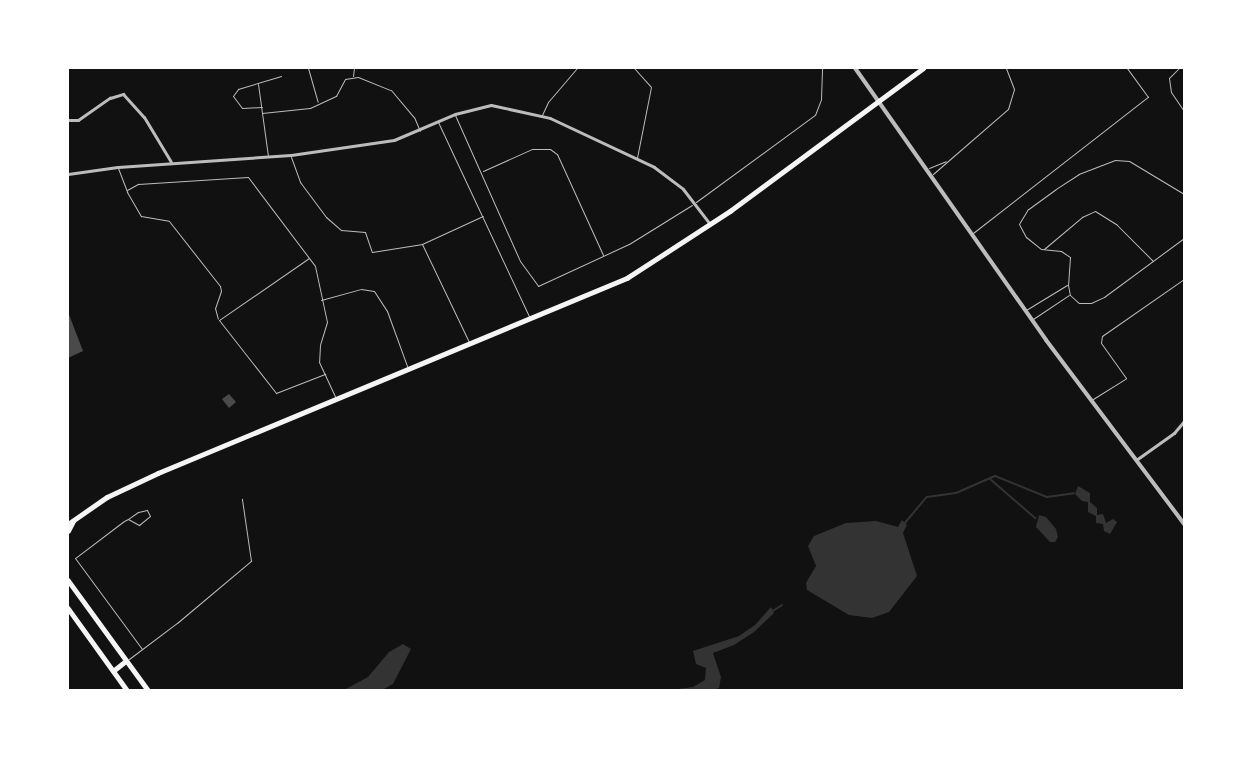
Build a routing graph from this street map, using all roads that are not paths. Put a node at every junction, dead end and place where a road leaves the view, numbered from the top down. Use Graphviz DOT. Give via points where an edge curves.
graph roads {
  1 [pos="308,68"];
  2 [pos="354,68"];
  3 [pos="577,68"];
  4 [pos="634,68"];
  5 [pos="822,68"];
  6 [pos="855,68"];
  7 [pos="923,68"];
  8 [pos="1006,68"];
  9 [pos="1127,68"];
  10 [pos="1179,68"];
  11 [pos="281,76"];
  12 [pos="352,77"];
  13 [pos="257,83"];
  14 [pos="880,100"];
  15 [pos="318,102"];
  16 [pos="262,107"];
  17 [pos="1184,111"];
  18 [pos="262,113"];
  19 [pos="455,114"];
  20 [pos="542,116"];
  21 [pos="68,120"];
  22 [pos="438,122"];
  23 [pos="420,131"];
  24 [pos="291,155"];
  25 [pos="268,156"];
  26 [pos="637,159"];
  27 [pos="946,161"];
  28 [pos="171,162"];
  29 [pos="118,167"];
  30 [pos="929,168"];
  31 [pos="483,171"];
  32 [pos="68,174"];
  33 [pos="933,174"];
  34 [pos="127,190"];
  35 [pos="1184,194"];
  36 [pos="695,203"];
  37 [pos="483,216"];
  38 [pos="711,225"];
  39 [pos="973,233"];
  40 [pos="1184,238"];
  41 [pos="422,244"];
  42 [pos="1044,250"];
  43 [pos="603,257"];
  44 [pos="309,258"];
  45 [pos="1153,261"];
  46 [pos="1184,279"];
  47 [pos="1068,285"];
  48 [pos="1070,294"];
  49 [pos="321,300"];
  50 [pos="1026,310"];
  51 [pos="530,318"];
  52 [pos="1032,319"];
  53 [pos="218,320"];
  54 [pos="469,343"];
  55 [pos="408,367"];
  56 [pos="325,374"];
  57 [pos="335,398"];
  58 [pos="1091,400"];
  59 [pos="1184,421"];
  60 [pos="1136,460"];
  61 [pos="242,500"];
  62 [pos="76,518"];
  63 [pos="68,519"];
  64 [pos="128,519"];
  65 [pos="1184,522"];
  66 [pos="68,524"];
  67 [pos="68,531"];
  68 [pos="68,580"];
  69 [pos="68,608"];
  70 [pos="142,650"];
  71 [pos="126,661"];
  72 [pos="113,671"];
  73 [pos="127,690"];
  74 [pos="148,690"];
  1 -- 15 [label="lane"];
  2 -- 12 [label="lane"];
  3 -- 20 [label="lane" via="548,102"];
  4 -- 26 [label="lane" via="651,87"];
  5 -- 36 [label="lane" via="821,99 815,115"];
  6 -- 14 [label="street"];
  7 -- 14 [label="main road"];
  8 -- 27 [label="lane" via="1014,89 1008,109"];
  9 -- 39 [label="lane" via="1148,97"];
  10 -- 17 [label="lane" via="1169,78 1171,92"];
  11 -- 13 [label="lane"];
  12 -- 15 [label="lane" via="345,79 336,96"];
  12 -- 23 [label="lane" via="364,78 391,90 414,117"];
  13 -- 16 [label="lane"];
  13 -- 16 [label="lane" via="238,89 233,96 242,108"];
  14 -- 30 [label="street"];
  14 -- 38 [label="main road"];
  15 -- 18 [label="lane" via="310,108"];
  16 -- 18 [label="lane"];
  18 -- 25 [label="lane"];
  19 -- 20 [label="street" via="491,105"];
  19 -- 22 [label="street"];
  19 -- 31 [label="lane"];
  20 -- 26 [label="street"];
  21 -- 28 [label="street" via="78,120 110,98 124,94 144,117"];
  22 -- 23 [label="street"];
  22 -- 37 [label="lane"];
  23 -- 24 [label="street" via="394,140"];
  24 -- 25 [label="street"];
  24 -- 41 [label="lane" via="300,182 326,217 341,230 365,232 370,251"];
  25 -- 28 [label="street"];
  26 -- 36 [label="street" via="670,176"];
  27 -- 30 [label="lane"];
  27 -- 33 [label="lane"];
  28 -- 29 [label="street"];
  29 -- 32 [label="street"];
  29 -- 34 [label="lane"];
  30 -- 33 [label="street"];
  31 -- 43 [label="lane" via="532,149 550,149 557,154"];
  31 -- 43 [label="lane" via="507,234 534,284 538,286 561,277"];
  33 -- 39 [label="street"];
  34 -- 44 [label="lane" via="138,184 248,177"];
  34 -- 53 [label="lane" via="144,218 165,218 169,221 220,286 215,308"];
  35 -- 42 [label="lane" via="1126,160 1115,160 1078,174 1028,209 1021,219 1019,224 1026,237"];
  36 -- 38 [label="street"];
  36 -- 43 [label="lane"];
  37 -- 41 [label="lane"];
  37 -- 51 [label="lane"];
  38 -- 51 [label="main road" via="628,278"];
  39 -- 50 [label="street"];
  40 -- 45 [label="lane"];
  41 -- 54 [label="lane"];
  42 -- 45 [label="lane" via="1082,217 1095,211 1117,225"];
  42 -- 47 [label="lane" via="1061,251 1070,257"];
  44 -- 49 [label="lane" via="315,266"];
  44 -- 53 [label="lane"];
  45 -- 48 [label="lane" via="1092,303 1079,303"];
  46 -- 58 [label="lane" via="1102,336 1101,343 1126,378"];
  47 -- 48 [label="lane"];
  47 -- 50 [label="lane"];
  48 -- 52 [label="lane"];
  49 -- 55 [label="lane" via="366,288 379,296"];
  49 -- 56 [label="lane" via="327,322 319,356"];
  50 -- 52 [label="street"];
  51 -- 54 [label="main road"];
  52 -- 58 [label="street"];
  53 -- 56 [label="lane" via="273,392 280,394"];
  54 -- 55 [label="main road"];
  55 -- 57 [label="main road"];
  56 -- 57 [label="lane"];
  57 -- 62 [label="main road" via="126,487"];
  58 -- 60 [label="street"];
  59 -- 60 [label="street" via="1174,433"];
  60 -- 65 [label="street"];
  61 -- 70 [label="lane" via="251,561"];
  62 -- 63 [label="main road"];
  62 -- 66 [label="main road"];
  62 -- 67 [label="main road"];
  64 -- 64 [label="lane" via="139,525 150,516 147,510"];
  64 -- 70 [label="lane" via="75,558"];
  68 -- 71 [label="main road"];
  69 -- 72 [label="main road"];
  70 -- 71 [label="lane"];
  71 -- 72 [label="main road"];
  71 -- 74 [label="main road"];
  72 -- 73 [label="main road"];
}
